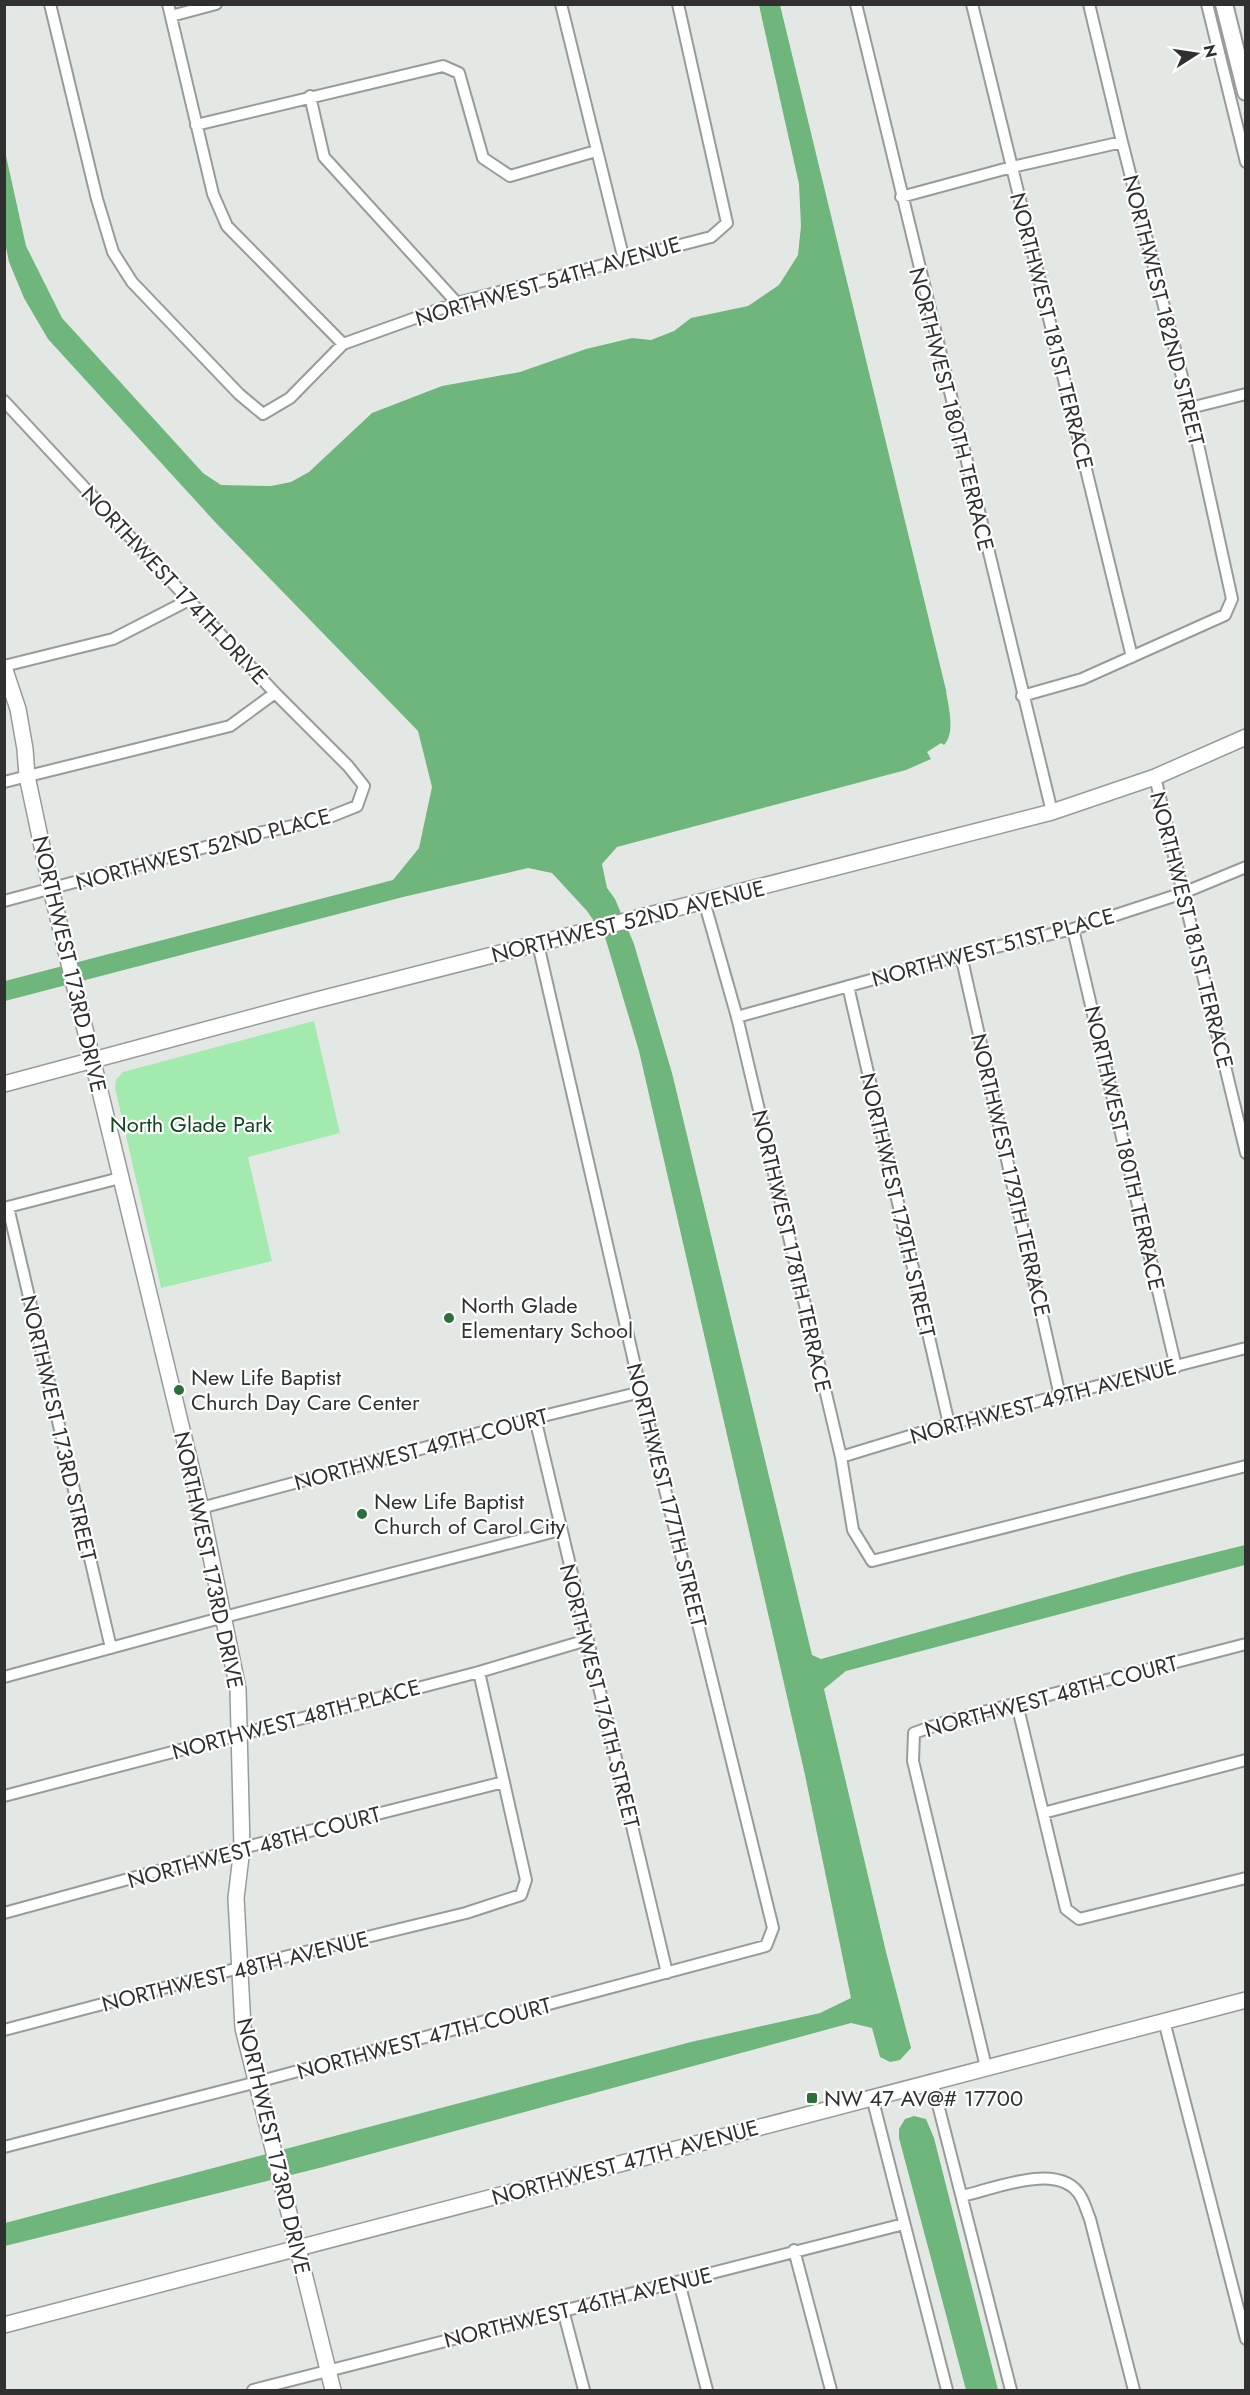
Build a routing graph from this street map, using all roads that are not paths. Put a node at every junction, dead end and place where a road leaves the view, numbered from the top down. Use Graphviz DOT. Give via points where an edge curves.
graph roads {
  1 [pos="50,4"];
  2 [pos="168,4"];
  3 [pos="216,4"];
  4 [pos="561,4"];
  5 [pos="678,4"];
  6 [pos="856,4"];
  7 [pos="972,4"];
  8 [pos="1089,4"];
  9 [pos="1207,4"];
  10 [pos="1224,4"];
  11 [pos="171,16"];
  12 [pos="1245,92"];
  13 [pos="310,96"];
  14 [pos="196,125"];
  15 [pos="1122,142"];
  16 [pos="596,151"];
  17 [pos="1245,162"];
  18 [pos="1012,167"];
  19 [pos="901,197"];
  20 [pos="624,260"];
  21 [pos="457,303"];
  22 [pos="343,344"];
  23 [pos="1245,394"];
  24 [pos="4,400"];
  25 [pos="1190,408"];
  26 [pos="189,600"];
  27 [pos="1131,657"];
  28 [pos="4,666"];
  29 [pos="275,693"];
  30 [pos="1022,696"];
  31 [pos="1245,737"];
  32 [pos="348,766"];
  33 [pos="27,776"];
  34 [pos="1155,777"];
  35 [pos="4,782"];
  36 [pos="1052,812"];
  37 [pos="1245,867"];
  38 [pos="51,890"];
  39 [pos="1183,893"];
  40 [pos="4,901"];
  41 [pos="704,901"];
  42 [pos="1073,929"];
  43 [pos="538,944"];
  44 [pos="961,955"];
  45 [pos="848,986"];
  46 [pos="737,1017"];
  47 [pos="91,1061"];
  48 [pos="4,1084"];
  49 [pos="1245,1153"];
  50 [pos="120,1178"];
  51 [pos="6,1208"];
  52 [pos="1245,1348"];
  53 [pos="1176,1367"];
  54 [pos="641,1392"];
  55 [pos="1060,1396"];
  56 [pos="535,1418"];
  57 [pos="949,1424"];
  58 [pos="841,1457"];
  59 [pos="1245,1466"];
  60 [pos="201,1508"];
  61 [pos="560,1530"];
  62 [pos="224,1617"];
  63 [pos="587,1640"];
  64 [pos="1245,1644"];
  65 [pos="111,1648"];
  66 [pos="478,1672"];
  67 [pos="4,1677"];
  68 [pos="1017,1704"];
  69 [pos="241,1734"];
  70 [pos="1245,1760"];
  71 [pos="504,1782"];
  72 [pos="4,1796"];
  73 [pos="1043,1813"];
  74 [pos="242,1848"];
  75 [pos="1245,1878"];
  76 [pos="767,1904"];
  77 [pos="4,1913"];
  78 [pos="238,1968"];
  79 [pos="667,1973"];
  80 [pos="1245,2000"];
  81 [pos="1164,2021"];
  82 [pos="4,2030"];
  83 [pos="986,2067"];
  84 [pos="932,2081"];
  85 [pos="257,2082"];
  86 [pos="872,2097"];
  87 [pos="4,2147"];
  88 [pos="962,2196"];
  89 [pos="904,2224"];
  90 [pos="298,2247"];
  91 [pos="794,2250"];
  92 [pos="679,2282"];
  93 [pos="563,2310"];
  94 [pos="4,2325"];
  95 [pos="1245,2339"];
  96 [pos="327,2371"];
  97 [pos="253,2391"];
  98 [pos="333,2391"];
  99 [pos="584,2391"];
  100 [pos="707,2391"];
  101 [pos="831,2391"];
  102 [pos="947,2391"];
  103 [pos="1011,2391"];
  104 [pos="1134,2391"];
  1 -- 22 [label="street, NORTHWEST 54TH AVENUE" via="97,199 113,252 132,282 238,394 263,414 290,398"];
  2 -- 11 [label="street"];
  3 -- 11 [label="street"];
  4 -- 16 [label="street"];
  5 -- 20 [label="street, NORTHWEST 54TH AVENUE" via="727,223 711,237"];
  6 -- 19 [label="street, NORTHWEST 180TH TERRACE"];
  7 -- 18 [label="street, NORTHWEST 181ST TERRACE"];
  8 -- 15 [label="street, NORTHWEST 182ND STREET"];
  9 -- 17 [label="street"];
  10 -- 12 [label="main road"];
  11 -- 14 [label="street"];
  13 -- 14 [label="street"];
  13 -- 16 [label="street" via="443,66 459,73 483,158 510,176"];
  13 -- 21 [label="street" via="324,157"];
  14 -- 22 [label="street" via="213,194 227,226"];
  15 -- 18 [label="street"];
  15 -- 25 [label="street, NORTHWEST 182ND STREET"];
  16 -- 20 [label="street"];
  18 -- 19 [label="street"];
  18 -- 27 [label="street, NORTHWEST 181ST TERRACE"];
  19 -- 30 [label="street, NORTHWEST 180TH TERRACE"];
  20 -- 21 [label="street, NORTHWEST 54TH AVENUE"];
  21 -- 22 [label="street, NORTHWEST 54TH AVENUE"];
  23 -- 25 [label="street"];
  24 -- 26 [label="street, NORTHWEST 174TH DRIVE"];
  25 -- 27 [label="street, NORTHWEST 182ND STREET" via="1232,599 1226,615"];
  26 -- 28 [label="street" via="113,639"];
  26 -- 29 [label="street, NORTHWEST 174TH DRIVE"];
  27 -- 30 [label="street" via="1082,679"];
  28 -- 33 [label="street, NORTHWEST 173RD DRIVE" via="18,709"];
  29 -- 32 [label="street, NORTHWEST 174TH DRIVE"];
  29 -- 33 [label="street" via="230,726"];
  30 -- 36 [label="street, NORTHWEST 180TH TERRACE"];
  31 -- 34 [label="street, NORTHWEST 52ND AVENUE"];
  32 -- 38 [label="street, NORTHWEST 52ND PLACE" via="364,786 357,806 321,820 258,833"];
  33 -- 35 [label="street"];
  33 -- 38 [label="street, NORTHWEST 173RD DRIVE"];
  34 -- 36 [label="street, NORTHWEST 52ND AVENUE"];
  34 -- 39 [label="street, NORTHWEST 181ST TERRACE"];
  36 -- 41 [label="street, NORTHWEST 52ND AVENUE"];
  37 -- 39 [label="street, NORTHWEST 51ST PLACE"];
  38 -- 40 [label="street, NORTHWEST 52ND PLACE"];
  38 -- 47 [label="street, NORTHWEST 173RD DRIVE"];
  39 -- 42 [label="street, NORTHWEST 51ST PLACE"];
  39 -- 49 [label="street, NORTHWEST 181ST TERRACE"];
  41 -- 43 [label="street, NORTHWEST 52ND AVENUE"];
  41 -- 46 [label="street, NORTHWEST 178TH TERRACE"];
  42 -- 44 [label="street, NORTHWEST 51ST PLACE"];
  42 -- 53 [label="street, NORTHWEST 180TH TERRACE"];
  43 -- 47 [label="street, NORTHWEST 52ND AVENUE"];
  43 -- 54 [label="street, NORTHWEST 177TH STREET"];
  44 -- 45 [label="street, NORTHWEST 51ST PLACE"];
  44 -- 55 [label="street, NORTHWEST 179TH TERRACE"];
  45 -- 46 [label="street, NORTHWEST 51ST PLACE"];
  45 -- 57 [label="street, NORTHWEST 179TH STREET"];
  46 -- 58 [label="street, NORTHWEST 178TH TERRACE"];
  47 -- 48 [label="street, NORTHWEST 52ND AVENUE"];
  47 -- 50 [label="street, NORTHWEST 173RD DRIVE"];
  50 -- 51 [label="street"];
  50 -- 60 [label="street, NORTHWEST 173RD DRIVE"];
  51 -- 65 [label="street, NORTHWEST 173RD STREET"];
  52 -- 53 [label="street, NORTHWEST 49TH AVENUE"];
  53 -- 55 [label="street, NORTHWEST 49TH AVENUE"];
  54 -- 56 [label="street, NORTHWEST 49TH COURT"];
  54 -- 76 [label="street, NORTHWEST 177TH STREET"];
  55 -- 57 [label="street, NORTHWEST 49TH AVENUE"];
  56 -- 60 [label="street, NORTHWEST 49TH COURT"];
  56 -- 61 [label="street, NORTHWEST 176TH STREET"];
  57 -- 58 [label="street, NORTHWEST 49TH AVENUE"];
  58 -- 59 [label="street, NORTHWEST 178TH TERRACE" via="853,1530 872,1561"];
  60 -- 62 [label="street, NORTHWEST 173RD DRIVE"];
  61 -- 62 [label="street"];
  61 -- 63 [label="street, NORTHWEST 176TH STREET"];
  62 -- 65 [label="street"];
  62 -- 69 [label="street, NORTHWEST 173RD DRIVE" via="238,1689"];
  63 -- 66 [label="street, NORTHWEST 48TH PLACE"];
  63 -- 79 [label="street, NORTHWEST 176TH STREET"];
  64 -- 68 [label="street, NORTHWEST 48TH COURT"];
  65 -- 67 [label="street"];
  66 -- 69 [label="street, NORTHWEST 48TH PLACE"];
  66 -- 71 [label="street"];
  68 -- 73 [label="street"];
  68 -- 83 [label="street, NORTHWEST 48TH COURT" via="914,1733 913,1761"];
  69 -- 72 [label="street, NORTHWEST 48TH PLACE"];
  69 -- 74 [label="street, NORTHWEST 173RD DRIVE"];
  70 -- 73 [label="street"];
  71 -- 74 [label="street, NORTHWEST 48TH COURT"];
  71 -- 78 [label="street, NORTHWEST 48TH AVENUE" via="526,1881 521,1895 466,1914"];
  73 -- 75 [label="street" via="1066,1909 1079,1919"];
  74 -- 77 [label="street, NORTHWEST 48TH COURT"];
  74 -- 78 [label="street, NORTHWEST 173RD DRIVE" via="236,1898"];
  76 -- 79 [label="street, NORTHWEST 47TH COURT" via="773,1928 766,1946"];
  78 -- 82 [label="street, NORTHWEST 48TH AVENUE"];
  78 -- 85 [label="street, NORTHWEST 173RD DRIVE" via="243,2028"];
  79 -- 85 [label="street, NORTHWEST 47TH COURT"];
  80 -- 81 [label="street, NORTHWEST 47TH AVENUE"];
  81 -- 83 [label="street, NORTHWEST 47TH AVENUE"];
  81 -- 95 [label="street"];
  83 -- 84 [label="street, NORTHWEST 47TH AVENUE"];
  84 -- 86 [label="street, NORTHWEST 47TH AVENUE"];
  84 -- 88 [label="street"];
  85 -- 87 [label="street, NORTHWEST 47TH COURT"];
  85 -- 90 [label="street, NORTHWEST 173RD DRIVE"];
  86 -- 89 [label="street"];
  86 -- 90 [label="street, NORTHWEST 47TH AVENUE"];
  88 -- 103 [label="street"];
  88 -- 104 [label="street" via="1039,2178 1066,2182 1081,2195"];
  89 -- 91 [label="street, NORTHWEST 46TH AVENUE"];
  89 -- 102 [label="street"];
  90 -- 94 [label="street, NORTHWEST 47TH AVENUE"];
  90 -- 96 [label="street, NORTHWEST 173RD DRIVE"];
  91 -- 92 [label="street, NORTHWEST 46TH AVENUE"];
  91 -- 101 [label="street"];
  92 -- 93 [label="street, NORTHWEST 46TH AVENUE"];
  92 -- 100 [label="street"];
  93 -- 96 [label="street, NORTHWEST 46TH AVENUE"];
  93 -- 99 [label="street"];
  96 -- 97 [label="street, NORTHWEST 46TH AVENUE"];
  96 -- 98 [label="street, NORTHWEST 173RD DRIVE"];
}
